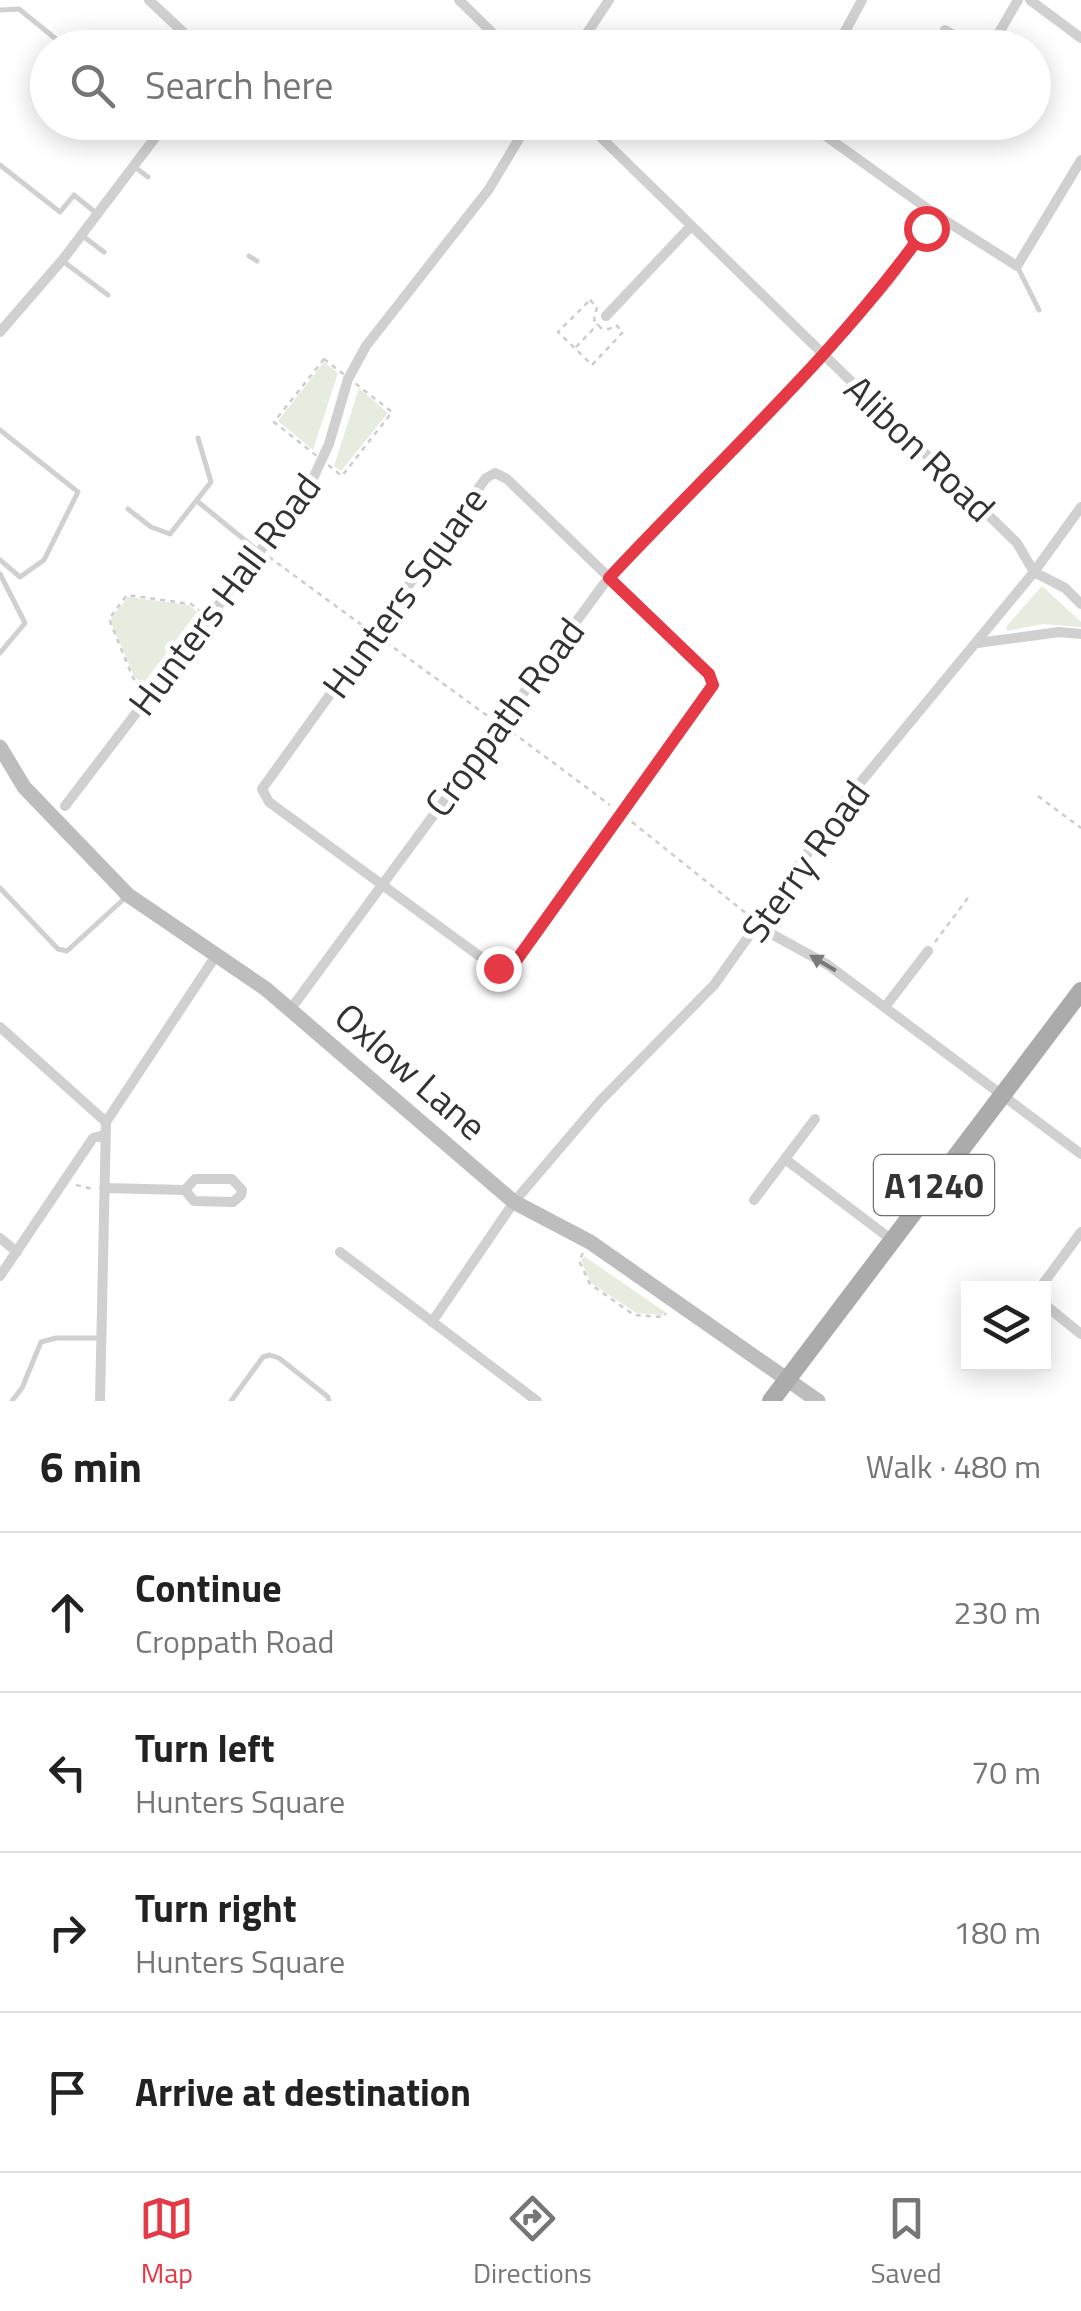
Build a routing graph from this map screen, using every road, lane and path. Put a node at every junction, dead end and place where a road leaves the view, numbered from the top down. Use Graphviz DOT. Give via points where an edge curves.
graph roads {
  1 [pos="148,0"];
  2 [pos="459,0"];
  3 [pos="609,0"];
  4 [pos="862,0"];
  5 [pos="1018,0"];
  6 [pos="1030,0"];
  7 [pos="0,10"];
  8 [pos="45,30"];
  9 [pos="180,30"];
  10 [pos="490,30"];
  11 [pos="589,30"];
  12 [pos="846,30"];
  13 [pos="1000,30"];
  14 [pos="1081,38"];
  15 [pos="152,140"];
  16 [pos="518,140"];
  17 [pos="603,140"];
  18 [pos="831,140"];
  19 [pos="1081,160"];
  20 [pos="0,165"];
  21 [pos="133,166"];
  22 [pos="148,177"];
  23 [pos="97,214"];
  24 [pos="935,214"];
  25 [pos="691,226"];
  26 [pos="82,235"];
  27 [pos="104,252"];
  28 [pos="249,256"];
  29 [pos="62,260"];
  30 [pos="257,261"];
  31 [pos="1017,266"];
  32 [pos="108,296"];
  33 [pos="1039,310"];
  34 [pos="606,316"];
  35 [pos="597,325"];
  36 [pos="0,332"];
  37 [pos="575,348"];
  38 [pos="823,354"];
  39 [pos="0,430"];
  40 [pos="198,438"];
  41 [pos="196,501"];
  42 [pos="1081,507"];
  43 [pos="128,508"];
  44 [pos="260,551"];
  45 [pos="0,560"];
  46 [pos="7,566"];
  47 [pos="1034,572"];
  48 [pos="0,574"];
  49 [pos="609,578"];
  50 [pos="1081,604"];
  51 [pos="209,618"];
  52 [pos="373,633"];
  53 [pos="1081,634"];
  54 [pos="977,643"];
  55 [pos="0,653"];
  56 [pos="151,692"];
  57 [pos="498,723"];
  58 [pos="0,747"];
  59 [pos="1038,796"];
  60 [pos="65,806"];
  61 [pos="622,814"];
  62 [pos="1081,828"];
  63 [pos="382,884"];
  64 [pos="0,888"];
  65 [pos="970,894"];
  66 [pos="128,895"];
  67 [pos="758,924"];
  68 [pos="928,951"];
  69 [pos="215,957"];
  70 [pos="1081,991"];
  71 [pos="885,1007"];
  72 [pos="290,1010"];
  73 [pos="0,1027"];
  74 [pos="1003,1095"];
  75 [pos="815,1119"];
  76 [pos="106,1122"];
  77 [pos="104,1135"];
  78 [pos="1081,1154"];
  79 [pos="785,1160"];
  80 [pos="68,1178"];
  81 [pos="104,1188"];
  82 [pos="185,1190"];
  83 [pos="754,1200"];
  84 [pos="514,1202"];
  85 [pos="1081,1232"];
  86 [pos="0,1238"];
  87 [pos="892,1240"];
  88 [pos="590,1242"];
  89 [pos="17,1252"];
  90 [pos="340,1252"];
  91 [pos="0,1276"];
  92 [pos="1045,1281"];
  93 [pos="675,1299"];
  94 [pos="1051,1310"];
  95 [pos="432,1322"];
  96 [pos="1081,1334"];
  97 [pos="101,1338"];
  98 [pos="788,1379"];
  99 [pos="12,1401"];
  100 [pos="100,1401"];
  101 [pos="231,1401"];
  102 [pos="329,1401"];
  103 [pos="538,1401"];
  104 [pos="771,1401"];
  105 [pos="818,1401"];
  1 -- 9 [label="street"];
  2 -- 10 [label="street"];
  3 -- 11 [label="street"];
  4 -- 12 [label="street"];
  5 -- 13 [label="street"];
  6 -- 14 [label="street"];
  7 -- 8 [label="lane" via="19,9"];
  15 -- 21 [label="street"];
  16 -- 44 [label="street, Hunters Hall Road" via="489,189 366,346 309,488"];
  17 -- 25 [label="street, Alibon Road"];
  18 -- 24 [label="street"];
  19 -- 31 [label="street"];
  20 -- 23 [label="lane" via="60,212 74,195"];
  21 -- 22 [label="lane"];
  21 -- 23 [label="street"];
  23 -- 26 [label="street"];
  24 -- 31 [label="street"];
  24 -- 38 [label="street, Croppath Road" via="889,281"];
  25 -- 34 [label="street"];
  25 -- 38 [label="street, Alibon Road"];
  26 -- 27 [label="lane"];
  26 -- 29 [label="street"];
  28 -- 30 [label="lane"];
  29 -- 32 [label="lane"];
  29 -- 36 [label="street"];
  31 -- 33 [label="lane"];
  35 -- 37 [label="path"];
  35 -- 37 [label="path" via="590,300 558,332"];
  35 -- 37 [label="path" via="624,332 592,365"];
  38 -- 47 [label="street, Alibon Road" via="1017,543"];
  38 -- 49 [label="street, Croppath Road"];
  39 -- 46 [label="lane" via="78,492 44,560 20,577"];
  40 -- 41 [label="lane" via="211,482"];
  41 -- 43 [label="lane" via="170,534 150,528"];
  41 -- 44 [label="lane"];
  42 -- 47 [label="street, Sterry Road"];
  44 -- 51 [label="street, Hunters Hall Road"];
  44 -- 52 [label="path"];
  45 -- 46 [label="lane"];
  46 -- 48 [label="lane"];
  47 -- 50 [label="street, Alibon Road"];
  47 -- 54 [label="street, Sterry Road"];
  48 -- 55 [label="lane" via="25,622"];
  49 -- 52 [label="street, Hunters Square" via="494,473"];
  49 -- 57 [label="street, Croppath Road"];
  49 -- 61 [label="street, Hunters Square" via="713,680"];
  51 -- 56 [label="street, Hunters Hall Road"];
  51 -- 56 [label="path" via="190,604 127,595 108,619 134,678"];
  52 -- 57 [label="path"];
  52 -- 63 [label="street, Hunters Square" via="262,796"];
  53 -- 54 [label="street"];
  54 -- 67 [label="street, Sterry Road" via="840,806"];
  56 -- 60 [label="street, Hunters Hall Road"];
  57 -- 61 [label="path"];
  57 -- 63 [label="street, Croppath Road"];
  58 -- 66 [label="street, Oxlow Lane" via="24,787"];
  59 -- 62 [label="path"];
  61 -- 63 [label="street, Hunters Square" via="505,968"];
  61 -- 67 [label="path"];
  63 -- 72 [label="street, Croppath Road"];
  64 -- 66 [label="lane" via="68,952"];
  65 -- 68 [label="path"];
  66 -- 69 [label="street, Oxlow Lane"];
  71 -- 67 [label="street, one-way"];
  67 -- 84 [label="street, Sterry Road" via="714,985 600,1101"];
  68 -- 71 [label="street"];
  69 -- 72 [label="street, Oxlow Lane"];
  69 -- 76 [label="street"];
  70 -- 74 [label="main road, A1240"];
  71 -- 74 [label="street"];
  72 -- 84 [label="street, Oxlow Lane"];
  73 -- 76 [label="street"];
  74 -- 78 [label="street"];
  74 -- 87 [label="main road, A1240"];
  75 -- 79 [label="street"];
  76 -- 77 [label="street"];
  77 -- 80 [label="street" via="94,1138"];
  77 -- 81 [label="street"];
  79 -- 83 [label="street"];
  79 -- 87 [label="street"];
  80 -- 81 [label="path" via="82,1188"];
  80 -- 89 [label="street"];
  81 -- 82 [label="street"];
  81 -- 97 [label="street"];
  82 -- 82 [label="street" via="194,1201 233,1202 242,1190 232,1179 194,1179"];
  84 -- 88 [label="street, Oxlow Lane"];
  84 -- 95 [label="street, Sterry Road"];
  85 -- 92 [label="street"];
  86 -- 89 [label="street"];
  87 -- 98 [label="main road, A1240"];
  88 -- 93 [label="street, Oxlow Lane"];
  88 -- 93 [label="path" via="579,1260 590,1284 634,1314 663,1317"];
  89 -- 91 [label="street"];
  90 -- 95 [label="street"];
  93 -- 98 [label="street, Oxlow Lane"];
  94 -- 96 [label="street"];
  95 -- 103 [label="street"];
  97 -- 99 [label="lane" via="41,1342"];
  97 -- 100 [label="street"];
  98 -- 104 [label="main road, A1240"];
  98 -- 105 [label="street, Oxlow Lane"];
  101 -- 102 [label="lane" via="263,1357 276,1357"];
}
